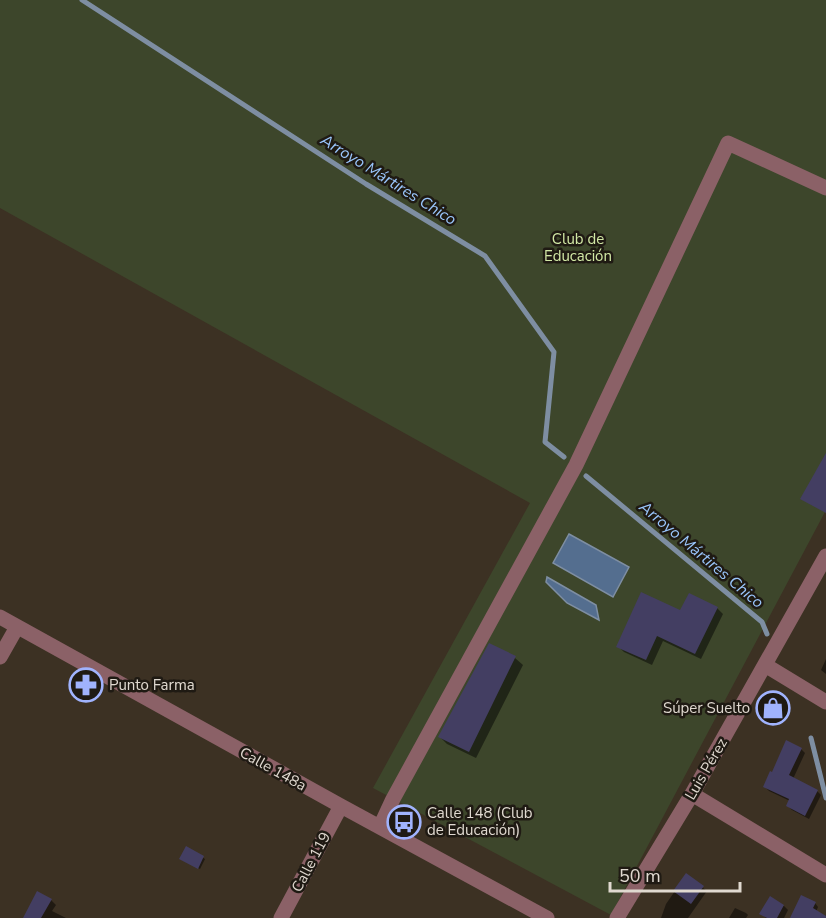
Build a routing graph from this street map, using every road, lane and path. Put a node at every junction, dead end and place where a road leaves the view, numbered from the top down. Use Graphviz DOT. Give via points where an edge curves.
graph roads {
  1 [pos="826,188"];
  2 [pos="826,556"];
  3 [pos="0,618"];
  4 [pos="17,627"];
  5 [pos="0,657"];
  6 [pos="765,665"];
  7 [pos="826,702"];
  8 [pos="692,794"];
  9 [pos="341,806"];
  10 [pos="380,827"];
  11 [pos="826,875"];
  12 [pos="281,918"];
  13 [pos="547,918"];
  14 [pos="617,918"];
  1 -- 10 [label="street" via="728,143 576,465"];
  2 -- 6 [label="street, Luis Pérez"];
  3 -- 4 [label="street, Calle 148a"];
  4 -- 5 [label="street"];
  4 -- 9 [label="street, Calle 148a"];
  6 -- 7 [label="street"];
  6 -- 8 [label="street, Luis Pérez"];
  8 -- 11 [label="street"];
  8 -- 14 [label="street, Luis Pérez"];
  9 -- 10 [label="street, Calle 148a"];
  9 -- 12 [label="street, Calle 119"];
  10 -- 13 [label="street, Calle 148a"];
}
